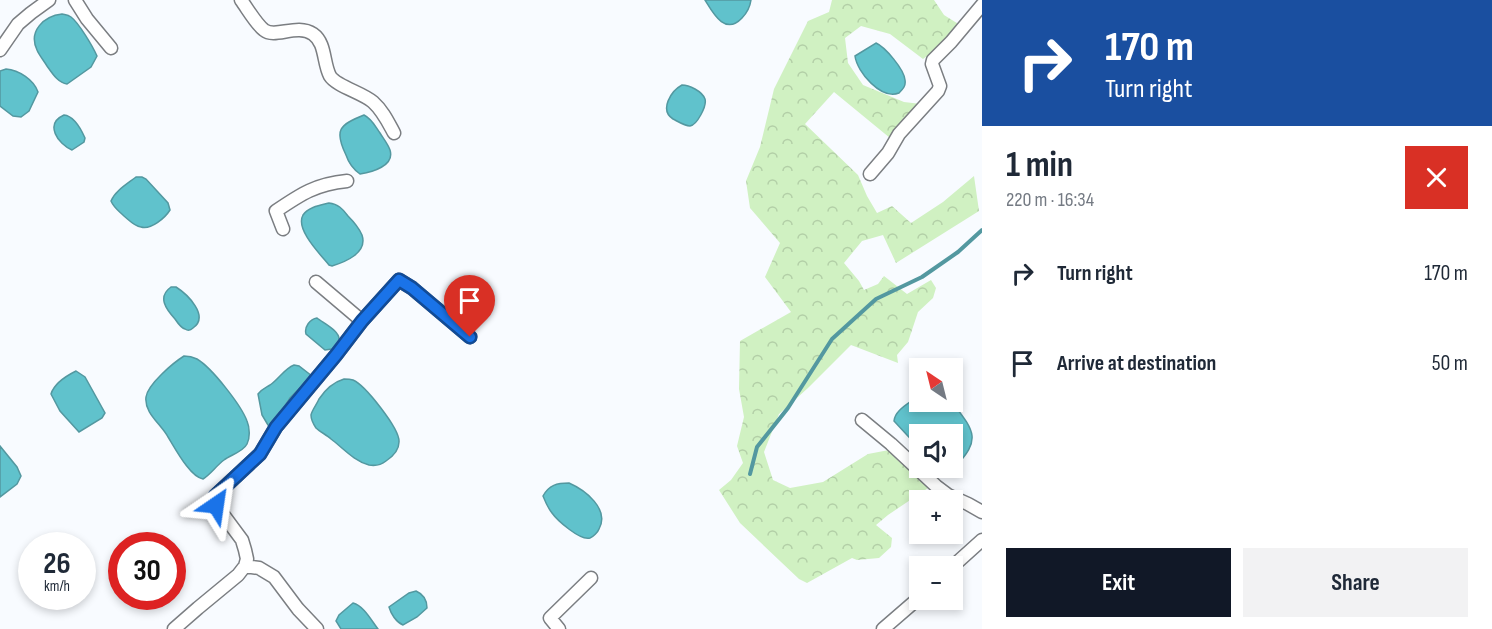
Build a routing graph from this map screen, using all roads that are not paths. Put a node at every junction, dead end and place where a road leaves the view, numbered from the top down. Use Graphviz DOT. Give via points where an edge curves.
graph roads {
  1 [pos="49,0"];
  2 [pos="75,0"];
  3 [pos="241,0"];
  4 [pos="982,5"];
  5 [pos="111,48"];
  6 [pos="0,50"];
  7 [pos="394,133"];
  8 [pos="870,174"];
  9 [pos="347,181"];
  10 [pos="283,229"];
  11 [pos="316,282"];
  12 [pos="362,321"];
  13 [pos="470,337"];
  14 [pos="862,420"];
  15 [pos="982,512"];
  16 [pos="982,540"];
  17 [pos="963,557"];
  18 [pos="245,566"];
  19 [pos="591,578"];
  20 [pos="909,607"];
  21 [pos="174,629"];
  22 [pos="317,629"];
  23 [pos="559,629"];
  24 [pos="883,629"];
  1 -- 6 [label="street" via="18,24"];
  2 -- 5 [label="street"];
  3 -- 7 [label="street" via="267,32 297,29 316,37 330,77 373,102"];
  4 -- 8 [label="street" via="933,60 938,91"];
  9 -- 10 [label="street" via="303,193 276,212"];
  11 -- 12 [label="street"];
  12 -- 13 [label="street" via="399,280"];
  12 -- 18 [label="street" via="276,427 260,454 215,496 216,505 242,540"];
  14 -- 15 [label="street" via="936,486"];
  16 -- 17 [label="street"];
  18 -- 21 [label="street"];
  18 -- 22 [label="street" via="274,577"];
  19 -- 23 [label="street" via="550,618"];
  20 -- 24 [label="street"];
}
